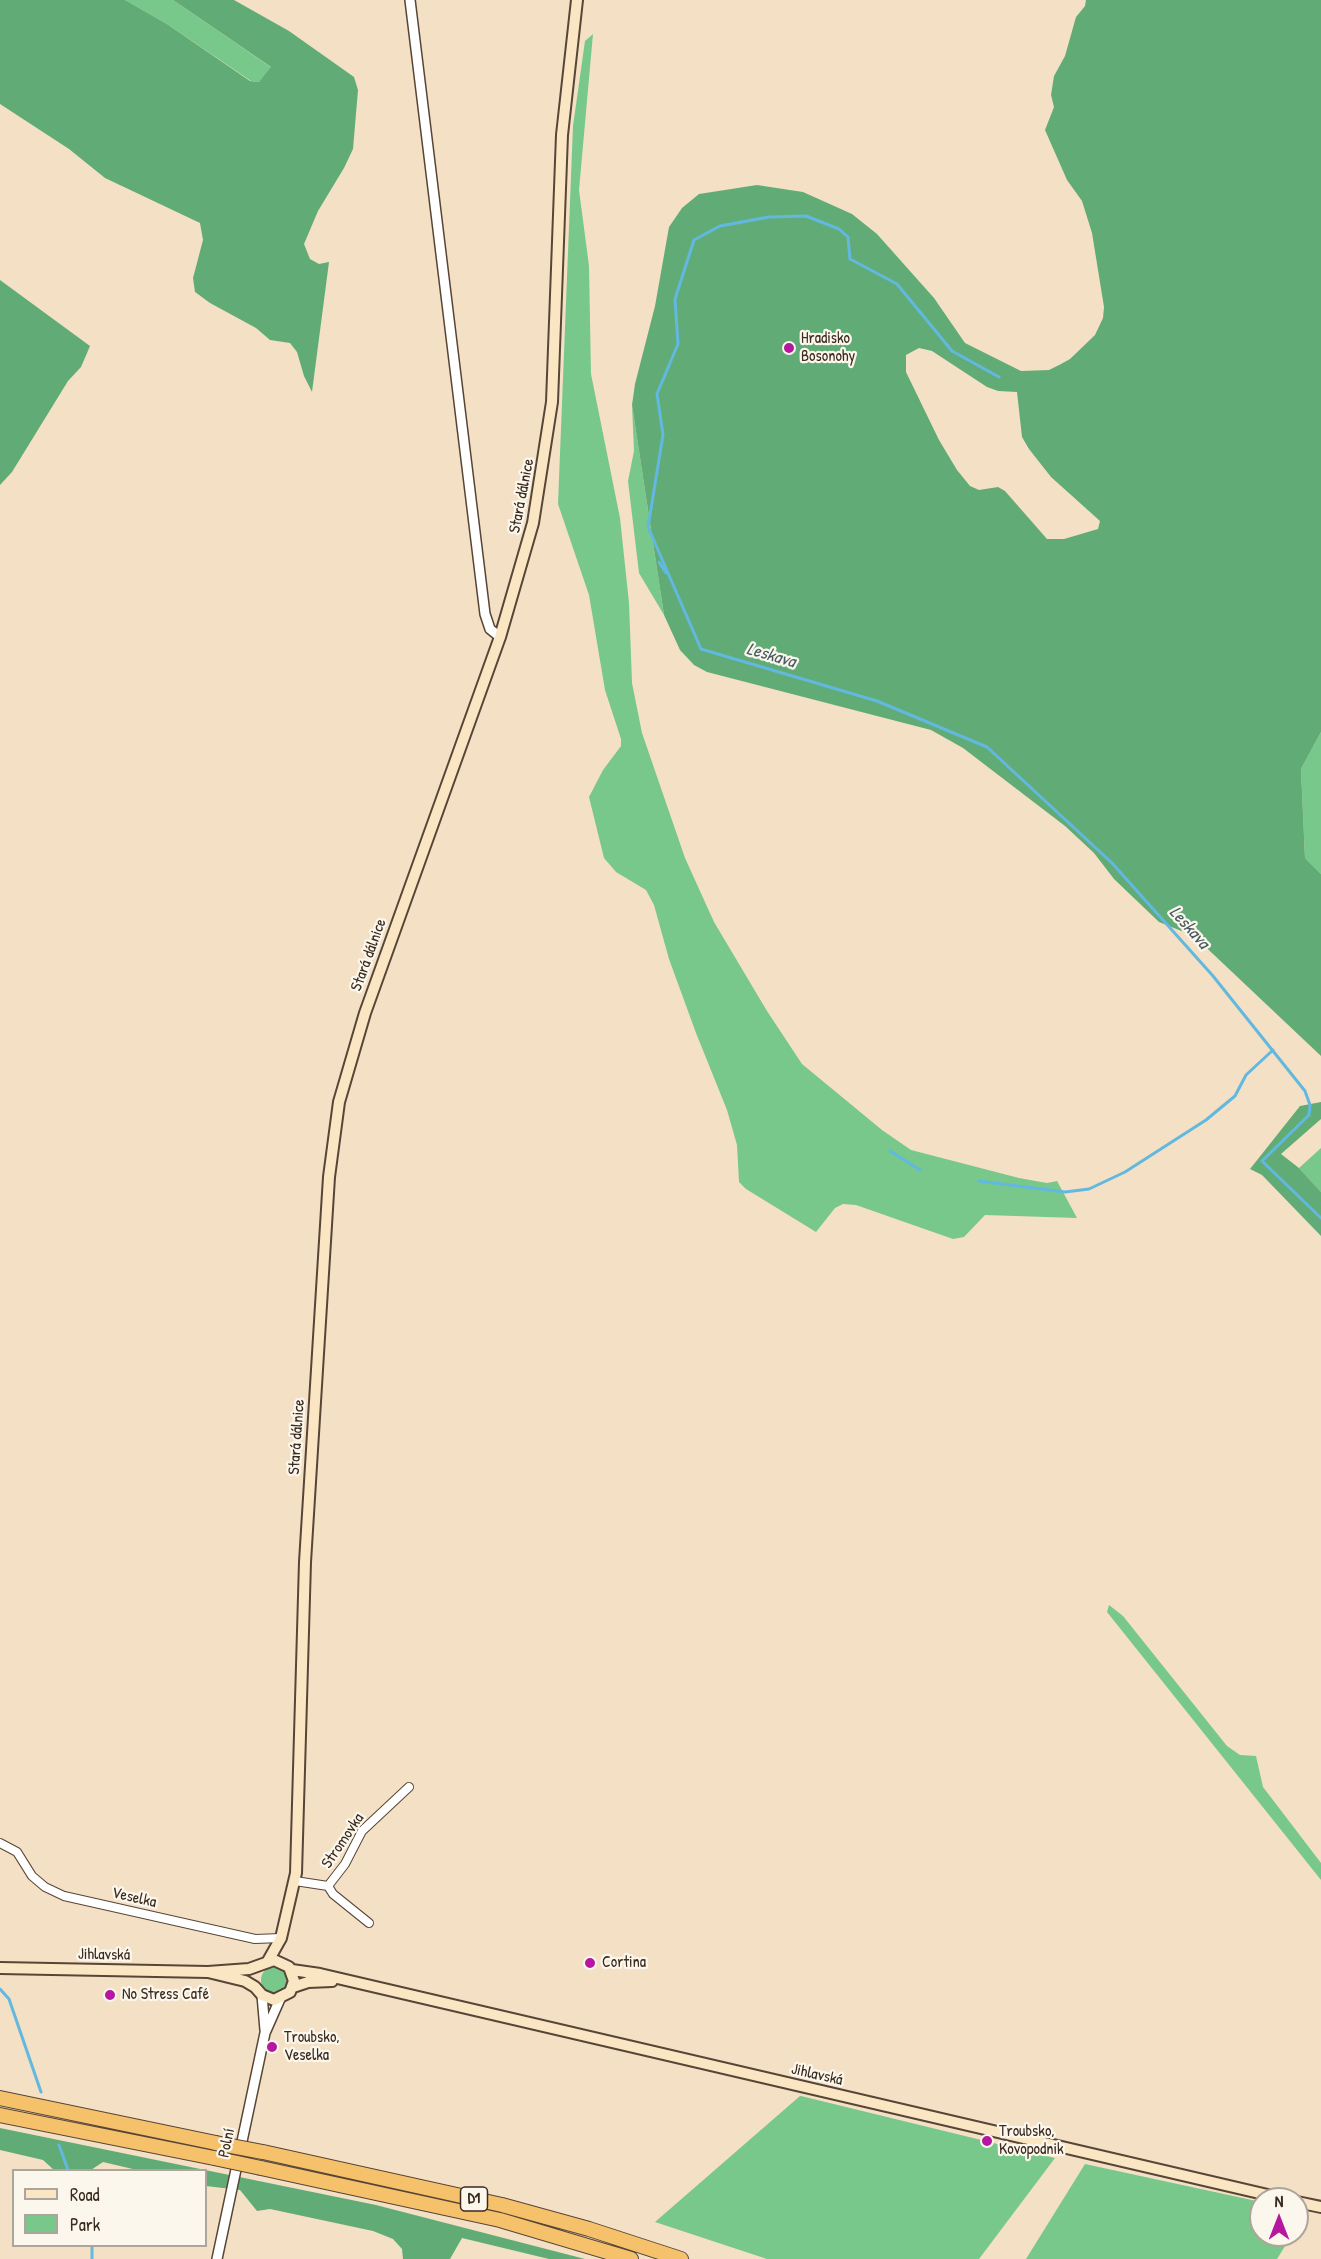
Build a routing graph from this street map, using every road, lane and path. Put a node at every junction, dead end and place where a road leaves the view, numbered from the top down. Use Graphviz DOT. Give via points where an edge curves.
graph roads {
  1 [pos="410,0"];
  2 [pos="577,0"];
  3 [pos="500,637"];
  4 [pos="409,1787"];
  5 [pos="0,1843"];
  6 [pos="295,1881"];
  7 [pos="328,1886"];
  8 [pos="369,1923"];
  9 [pos="282,1938"];
  10 [pos="264,1964"];
  11 [pos="289,1967"];
  12 [pos="0,1968"];
  13 [pos="208,1972"];
  14 [pos="341,1981"];
  15 [pos="293,1987"];
  16 [pos="258,1991"];
  17 [pos="280,1999"];
  18 [pos="265,2033"];
  19 [pos="0,2098"];
  20 [pos="0,2115"];
  21 [pos="1249,2191"];
  22 [pos="217,2259"];
  23 [pos="631,2259"];
  24 [pos="681,2259"];
  1 -- 3 [label="street" via="485,614 490,629"];
  2 -- 3 [label="main road, Stará dálnice" via="562,135 548,442 533,523"];
  3 -- 6 [label="main road, Stará dálnice" via="364,1013 339,1102 329,1177 304,1562"];
  4 -- 7 [label="street, Stromovka" via="362,1831"];
  5 -- 9 [label="street, Veselka" via="16,1852 45,1887 64,1896 255,1939"];
  6 -- 7 [label="street, Stromovka"];
  6 -- 9 [label="main road, Stará dálnice"];
  7 -- 8 [label="street, Stromovka"];
  9 -- 10 [label="main road, Stará dálnice"];
  9 -- 11 [label="main road, Stará dálnice"];
  10 -- 11 [label="main road, Jihlavská"];
  10 -- 13 [label="main road, Jihlavská"];
  10 -- 16 [label="main road" via="255,1976"];
  11 -- 14 [label="main road, Jihlavská"];
  11 -- 15 [label="main road"];
  12 -- 13 [label="main road, Jihlavská"];
  13 -- 16 [label="main road, Jihlavská" via="241,1979"];
  14 -- 15 [label="main road, Jihlavská" via="308,1982"];
  14 -- 21 [label="main road, Jihlavská"];
  15 -- 17 [label="main road"];
  16 -- 17 [label="main road, Jihlavská" via="267,1999"];
  16 -- 18 [label="street, Polní"];
  17 -- 18 [label="street, Polní"];
  18 -- 22 [label="street, Polní"];
  19 -- 24 [label="highway, D1, bridge" via="502,2205"];
  20 -- 23 [label="highway, D1, bridge" via="500,2220"];
}
